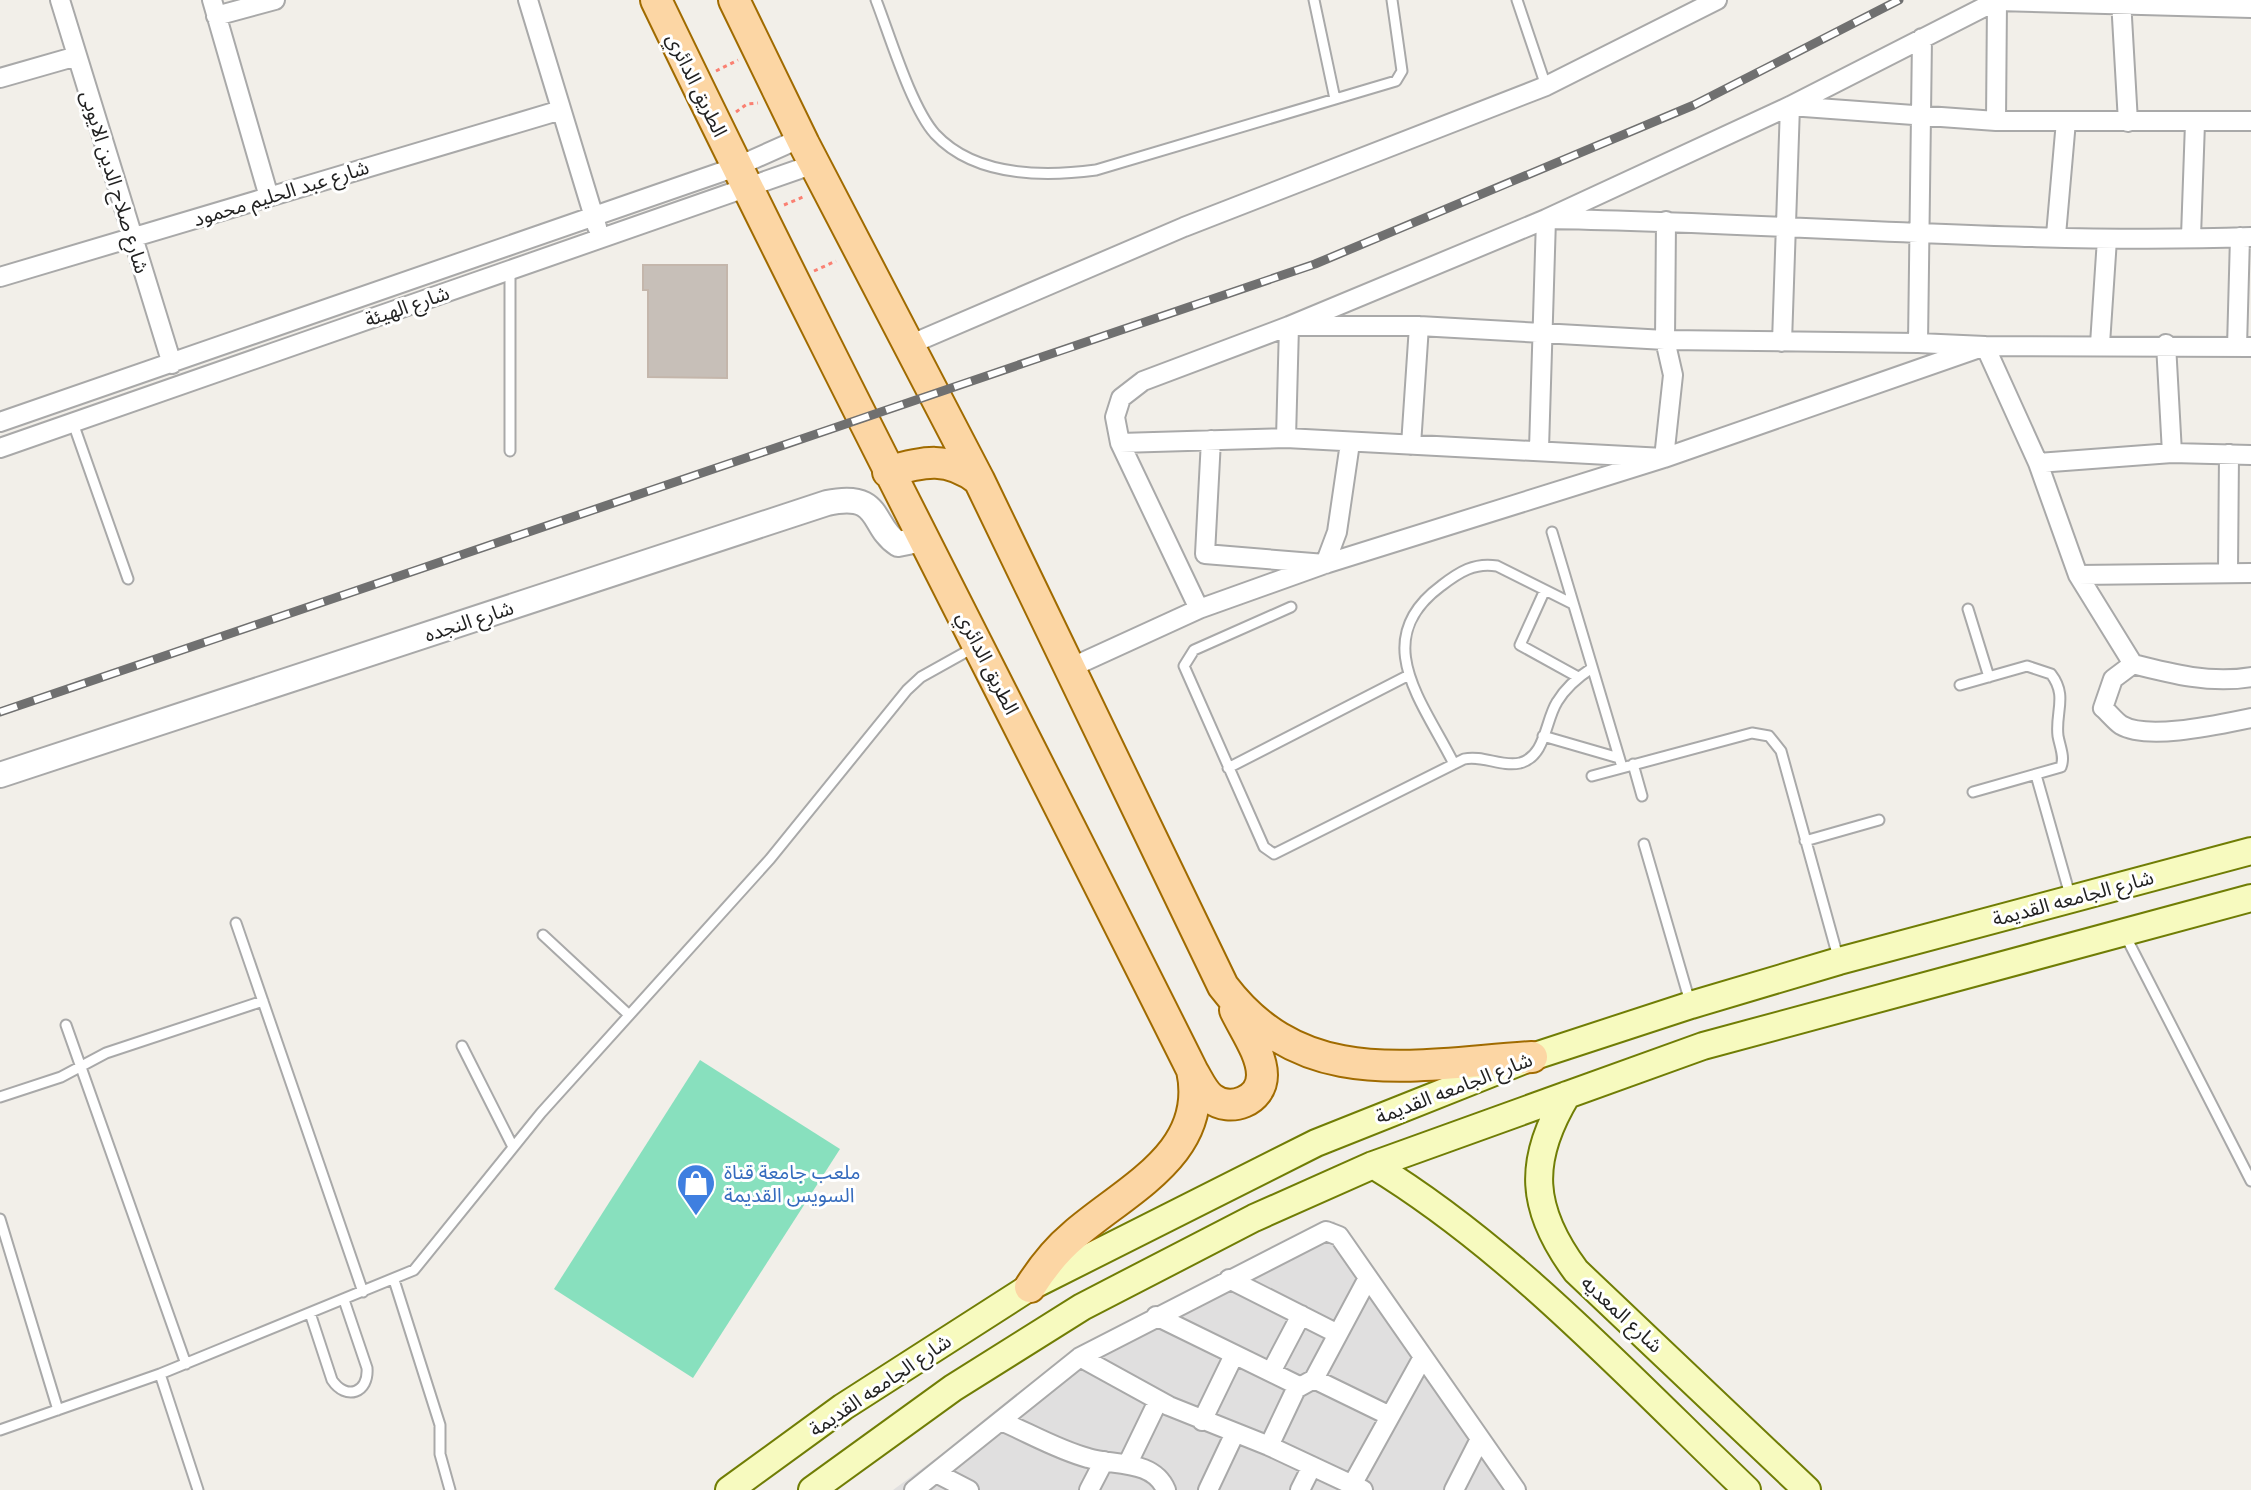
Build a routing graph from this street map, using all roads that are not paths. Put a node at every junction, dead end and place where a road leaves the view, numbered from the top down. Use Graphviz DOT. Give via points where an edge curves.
graph roads {
  1 [pos="60,0"];
  2 [pos="275,0"];
  3 [pos="528,0"];
  4 [pos="656,0"];
  5 [pos="734,0"];
  6 [pos="876,0"];
  7 [pos="1314,0"];
  8 [pos="1392,0"];
  9 [pos="1517,0"];
  10 [pos="1717,0"];
  11 [pos="1997,0"];
  12 [pos="2122,2"];
  13 [pos="214,8"];
  14 [pos="2251,8"];
  15 [pos="1922,38"];
  16 [pos="77,56"];
  17 [pos="0,78"];
  18 [pos="1546,86"];
  19 [pos="1335,99"];
  20 [pos="1790,106"];
  21 [pos="561,110"];
  22 [pos="1920,117"];
  23 [pos="1996,121"];
  24 [pos="2066,121"];
  25 [pos="2251,121"];
  26 [pos="2128,122"];
  27 [pos="2195,123"];
  28 [pos="807,151"];
  29 [pos="742,178"];
  30 [pos="269,197"];
  31 [pos="594,217"];
  32 [pos="1546,219"];
  33 [pos="1666,221"];
  34 [pos="1787,227"];
  35 [pos="1922,235"];
  36 [pos="2056,235"];
  37 [pos="2191,236"];
  38 [pos="2246,237"];
  39 [pos="132,238"];
  40 [pos="601,239"];
  41 [pos="2107,239"];
  42 [pos="510,270"];
  43 [pos="0,277"];
  44 [pos="1289,326"];
  45 [pos="1419,326"];
  46 [pos="1541,331"];
  47 [pos="1665,340"];
  48 [pos="1782,342"];
  49 [pos="1918,343"];
  50 [pos="2100,344"];
  51 [pos="2166,344"];
  52 [pos="909,345"];
  53 [pos="1985,346"];
  54 [pos="2244,347"];
  55 [pos="172,364"];
  56 [pos="0,422"];
  57 [pos="73,423"];
  58 [pos="1286,438"];
  59 [pos="1211,440"];
  60 [pos="1120,443"];
  61 [pos="1350,443"];
  62 [pos="1411,445"];
  63 [pos="0,448"];
  64 [pos="1539,449"];
  65 [pos="510,451"];
  66 [pos="2172,453"];
  67 [pos="2229,454"];
  68 [pos="2251,455"];
  69 [pos="1664,458"];
  70 [pos="2038,463"];
  71 [pos="888,472"];
  72 [pos="979,480"];
  73 [pos="1552,532"];
  74 [pos="923,539"];
  75 [pos="1205,554"];
  76 [pos="1325,564"];
  77 [pos="1179,567"];
  78 [pos="2228,571"];
  79 [pos="2251,573"];
  80 [pos="2078,575"];
  81 [pos="128,579"];
  82 [pos="1544,592"];
  83 [pos="1573,604"];
  84 [pos="1291,607"];
  85 [pos="1199,609"];
  86 [pos="1968,609"];
  87 [pos="979,644"];
  88 [pos="2133,664"];
  89 [pos="1070,668"];
  90 [pos="1592,668"];
  91 [pos="1409,675"];
  92 [pos="1578,677"];
  93 [pos="1989,677"];
  94 [pos="2251,677"];
  95 [pos="1960,685"];
  96 [pos="2251,718"];
  97 [pos="1543,736"];
  98 [pos="1621,763"];
  99 [pos="1454,764"];
  100 [pos="1633,764"];
  101 [pos="1228,768"];
  102 [pos="0,775"];
  103 [pos="2036,775"];
  104 [pos="1592,776"];
  105 [pos="1973,792"];
  106 [pos="1642,796"];
  107 [pos="1879,820"];
  108 [pos="1805,841"];
  109 [pos="1644,844"];
  110 [pos="2251,851"];
  111 [pos="2071,898"];
  112 [pos="2251,898"];
  113 [pos="236,923"];
  114 [pos="2124,932"];
  115 [pos="543,935"];
  116 [pos="2083,942"];
  117 [pos="1839,961"];
  118 [pos="1223,986"];
  119 [pos="263,1001"];
  120 [pos="1691,1005"];
  121 [pos="628,1014"];
  122 [pos="66,1025"];
  123 [pos="462,1046"];
  124 [pos="1532,1057"];
  125 [pos="81,1067"];
  126 [pos="1192,1070"];
  127 [pos="1567,1095"];
  128 [pos="0,1097"];
  129 [pos="513,1147"];
  130 [pos="1373,1165"];
  131 [pos="2251,1181"];
  132 [pos="0,1219"];
  133 [pos="5,1254"];
  134 [pos="1368,1278"];
  135 [pos="1229,1279"];
  136 [pos="394,1280"];
  137 [pos="1030,1287"];
  138 [pos="363,1292"];
  139 [pos="344,1300"];
  140 [pos="310,1313"];
  141 [pos="1301,1315"];
  142 [pos="1156,1316"];
  143 [pos="1338,1334"];
  144 [pos="1234,1355"];
  145 [pos="1080,1357"];
  146 [pos="1423,1357"];
  147 [pos="186,1364"];
  148 [pos="1271,1372"];
  149 [pos="160,1374"];
  150 [pos="1307,1383"];
  151 [pos="1158,1401"];
  152 [pos="1721,1407"];
  153 [pos="58,1410"];
  154 [pos="1390,1416"];
  155 [pos="1001,1421"];
  156 [pos="1202,1421"];
  157 [pos="1,1428"];
  158 [pos="1234,1435"];
  159 [pos="1691,1436"];
  160 [pos="1480,1439"];
  161 [pos="1269,1446"];
  162 [pos="1104,1461"];
  163 [pos="1128,1463"];
  164 [pos="1312,1466"];
  165 [pos="936,1473"];
  166 [pos="1736,1484"];
  167 [pos="1350,1487"];
  168 [pos="198,1490"];
  169 [pos="450,1490"];
  170 [pos="729,1490"];
  171 [pos="812,1490"];
  172 [pos="914,1490"];
  173 [pos="969,1490"];
  174 [pos="1089,1490"];
  175 [pos="1166,1490"];
  176 [pos="1208,1490"];
  177 [pos="1300,1490"];
  178 [pos="1454,1490"];
  179 [pos="1516,1490"];
  180 [pos="1807,1490"];
  1 -- 16 [label="street, شارع صلاح الدين الايوبى"];
  2 -- 13 [label="street"];
  3 -- 21 [label="street"];
  4 -- 29 [label="main road, الطريق الدائري"];
  5 -- 28 [label="main road" via="748,60"];
  6 -- 19 [label="lane" via="935,134 963,155 997,169 1062,174 1096,170"];
  7 -- 19 [label="lane"];
  8 -- 19 [label="lane" via="1401,76"];
  9 -- 18 [label="lane"];
  10 -- 18 [label="street"];
  11 -- 12 [label="street"];
  11 -- 15 [label="street"];
  11 -- 23 [label="street"];
  12 -- 14 [label="street"];
  12 -- 26 [label="street"];
  13 -- 30 [label="street"];
  15 -- 20 [label="street"];
  15 -- 22 [label="street"];
  16 -- 17 [label="street"];
  16 -- 39 [label="street, شارع صلاح الدين الايوبى"];
  18 -- 52 [label="street" via="1184,227"];
  20 -- 22 [label="street"];
  20 -- 32 [label="street"];
  20 -- 34 [label="street"];
  21 -- 30 [label="street, شارع عبد الحليم محمود"];
  21 -- 31 [label="street"];
  22 -- 23 [label="street"];
  22 -- 35 [label="street"];
  23 -- 24 [label="street"];
  24 -- 26 [label="street"];
  24 -- 36 [label="street"];
  25 -- 27 [label="street"];
  26 -- 27 [label="street"];
  27 -- 37 [label="street"];
  28 -- 29 [label="street, شارع الهيئة"];
  28 -- 29 [label="street, شارع الهيئة"];
  28 -- 52 [label="main road"];
  29 -- 31 [label="street, شارع الهيئة"];
  29 -- 40 [label="street, شارع الهيئة"];
  29 -- 71 [label="main road, الطريق الدائري"];
  30 -- 39 [label="street, شارع عبد الحليم محمود"];
  31 -- 40 [label="street"];
  31 -- 55 [label="street, شارع الهيئة"];
  32 -- 33 [label="street"];
  32 -- 44 [label="street"];
  32 -- 46 [label="street"];
  33 -- 34 [label="street"];
  33 -- 47 [label="street"];
  34 -- 35 [label="street"];
  34 -- 48 [label="street"];
  35 -- 36 [label="street"];
  35 -- 49 [label="street"];
  36 -- 41 [label="street"];
  37 -- 38 [label="street"];
  37 -- 41 [label="street"];
  38 -- 54 [label="street"];
  39 -- 43 [label="street, شارع عبد الحليم محمود"];
  39 -- 55 [label="street, شارع صلاح الدين الايوبى"];
  40 -- 42 [label="street, شارع الهيئة"];
  41 -- 50 [label="street"];
  42 -- 57 [label="street, شارع الهيئة"];
  42 -- 65 [label="lane"];
  44 -- 45 [label="street"];
  44 -- 58 [label="street"];
  44 -- 60 [label="street" via="1143,381 1121,398 1115,417"];
  45 -- 46 [label="street"];
  45 -- 62 [label="street"];
  46 -- 47 [label="street"];
  46 -- 64 [label="street"];
  47 -- 48 [label="street"];
  47 -- 69 [label="street" via="1673,375"];
  48 -- 49 [label="street"];
  49 -- 53 [label="street"];
  50 -- 51 [label="street"];
  50 -- 53 [label="street"];
  51 -- 54 [label="street"];
  51 -- 66 [label="street"];
  52 -- 72 [label="main road"];
  53 -- 69 [label="street"];
  53 -- 70 [label="street"];
  55 -- 56 [label="street, شارع الهيئة"];
  57 -- 63 [label="street, شارع الهيئة"];
  57 -- 81 [label="lane"];
  58 -- 59 [label="street"];
  58 -- 61 [label="street"];
  59 -- 60 [label="street"];
  59 -- 75 [label="street"];
  60 -- 77 [label="street"];
  61 -- 62 [label="street"];
  61 -- 76 [label="street" via="1337,532"];
  62 -- 64 [label="street"];
  64 -- 69 [label="street"];
  66 -- 67 [label="street"];
  66 -- 70 [label="street"];
  67 -- 68 [label="street"];
  67 -- 78 [label="street"];
  69 -- 76 [label="street"];
  70 -- 80 [label="street"];
  71 -- 72 [label="main road" via="926,461 946,462"];
  71 -- 74 [label="main road, الطريق الدائري"];
  72 -- 89 [label="main road"];
  73 -- 83 [label="lane"];
  74 -- 87 [label="main road, الطريق الدائري"];
  74 -- 102 [label="street, شارع النجده" via="898,544 862,504 827,503"];
  75 -- 76 [label="street"];
  75 -- 77 [label="street"];
  76 -- 85 [label="street"];
  77 -- 85 [label="street"];
  78 -- 79 [label="street"];
  78 -- 80 [label="street"];
  80 -- 88 [label="street"];
  82 -- 83 [label="lane"];
  82 -- 91 [label="lane" via="1497,566 1461,572 1432,593 1409,620 1403,655"];
  82 -- 92 [label="lane" via="1520,645"];
  83 -- 90 [label="lane"];
  84 -- 101 [label="lane" via="1194,650 1186,660 1185,673"];
  85 -- 89 [label="street"];
  86 -- 93 [label="lane"];
  87 -- 121 [label="lane" via="907,690 770,859"];
  87 -- 126 [label="main road, الطريق الدائري"];
  88 -- 94 [label="street" via="2176,676 2231,681"];
  88 -- 96 [label="street" via="2113,679 2103,708 2123,726 2191,731"];
  89 -- 118 [label="main road"];
  90 -- 92 [label="lane"];
  90 -- 98 [label="lane"];
  91 -- 99 [label="lane"];
  91 -- 101 [label="lane"];
  92 -- 97 [label="lane" via="1555,705"];
  93 -- 95 [label="lane"];
  93 -- 103 [label="lane" via="2035,666 2057,681 2063,761 2058,769"];
  97 -- 98 [label="lane"];
  97 -- 99 [label="lane" via="1535,754 1518,763 1472,757"];
  98 -- 100 [label="lane"];
  98 -- 104 [label="lane"];
  99 -- 101 [label="lane" via="1274,854 1264,847"];
  100 -- 106 [label="lane"];
  100 -- 108 [label="lane" via="1752,733 1769,736 1781,751"];
  103 -- 105 [label="lane"];
  103 -- 111 [label="lane"];
  107 -- 108 [label="lane"];
  108 -- 117 [label="lane"];
  109 -- 120 [label="lane"];
  110 -- 111 [label="main road, شارع الجامعه القديمة"];
  111 -- 116 [label="main road"];
  111 -- 117 [label="main road, شارع الجامعه القديمة"];
  112 -- 114 [label="main road"];
  113 -- 119 [label="lane"];
  114 -- 116 [label="main road"];
  114 -- 131 [label="lane"];
  115 -- 121 [label="lane"];
  116 -- 127 [label="main road" via="1703,1046"];
  117 -- 120 [label="main road, شارع الجامعه القديمة"];
  118 -- 124 [label="main road" via="1263,1029 1334,1062 1372,1066"];
  118 -- 126 [label="main road" via="1259,1061 1258,1089 1248,1100 1220,1103 1207,1095"];
  119 -- 125 [label="lane" via="106,1053"];
  119 -- 138 [label="lane"];
  120 -- 124 [label="main road, شارع الجامعه القديمة"];
  121 -- 129 [label="lane"];
  122 -- 125 [label="lane"];
  123 -- 129 [label="lane"];
  124 -- 137 [label="main road, شارع الجامعه القديمة" via="1316,1143"];
  125 -- 128 [label="lane"];
  125 -- 147 [label="lane"];
  126 -- 137 [label="main road, الطريق الدائري" via="1194,1112 1178,1149 1065,1243"];
  127 -- 130 [label="main road"];
  127 -- 152 [label="main road, شارع المعديه" via="1547,1128 1538,1165 1540,1204 1553,1240 1576,1271"];
  129 -- 136 [label="lane" via="422,1262"];
  130 -- 159 [label="main road" via="1482,1242"];
  130 -- 171 [label="main road" via="1254,1218 1058,1320"];
  132 -- 133 [label="lane"];
  133 -- 153 [label="lane"];
  134 -- 135 [label="street" via="1339,1236 1326,1231"];
  134 -- 143 [label="street"];
  134 -- 146 [label="street"];
  135 -- 141 [label="street"];
  135 -- 142 [label="street"];
  136 -- 138 [label="lane"];
  136 -- 169 [label="lane" via="440,1425 441,1460"];
  137 -- 170 [label="main road, شارع الجامعه القديمة" via="843,1407"];
  138 -- 139 [label="lane"];
  139 -- 140 [label="lane"];
  139 -- 140 [label="lane" via="367,1368 368,1380 361,1390 350,1394 332,1380"];
  140 -- 147 [label="lane"];
  141 -- 143 [label="street"];
  141 -- 148 [label="street"];
  142 -- 144 [label="street"];
  142 -- 145 [label="street"];
  143 -- 150 [label="street"];
  144 -- 148 [label="street"];
  144 -- 156 [label="street"];
  145 -- 151 [label="street"];
  145 -- 155 [label="street"];
  146 -- 154 [label="street"];
  146 -- 160 [label="street"];
  147 -- 149 [label="lane"];
  148 -- 150 [label="street"];
  149 -- 153 [label="lane"];
  149 -- 168 [label="lane"];
  150 -- 154 [label="street"];
  150 -- 161 [label="street"];
  151 -- 156 [label="street"];
  151 -- 163 [label="street"];
  152 -- 159 [label="main road"];
  152 -- 180 [label="main road, شارع المعديه"];
  153 -- 157 [label="lane"];
  154 -- 167 [label="street"];
  155 -- 162 [label="street"];
  155 -- 165 [label="street"];
  156 -- 158 [label="street"];
  158 -- 161 [label="street"];
  158 -- 176 [label="street"];
  159 -- 166 [label="main road"];
  160 -- 178 [label="street"];
  160 -- 179 [label="street"];
  161 -- 164 [label="street"];
  162 -- 163 [label="street"];
  162 -- 174 [label="street"];
  163 -- 175 [label="street" via="1158,1478"];
  164 -- 167 [label="street"];
  164 -- 177 [label="street"];
  165 -- 172 [label="street"];
  165 -- 173 [label="street"];
}
